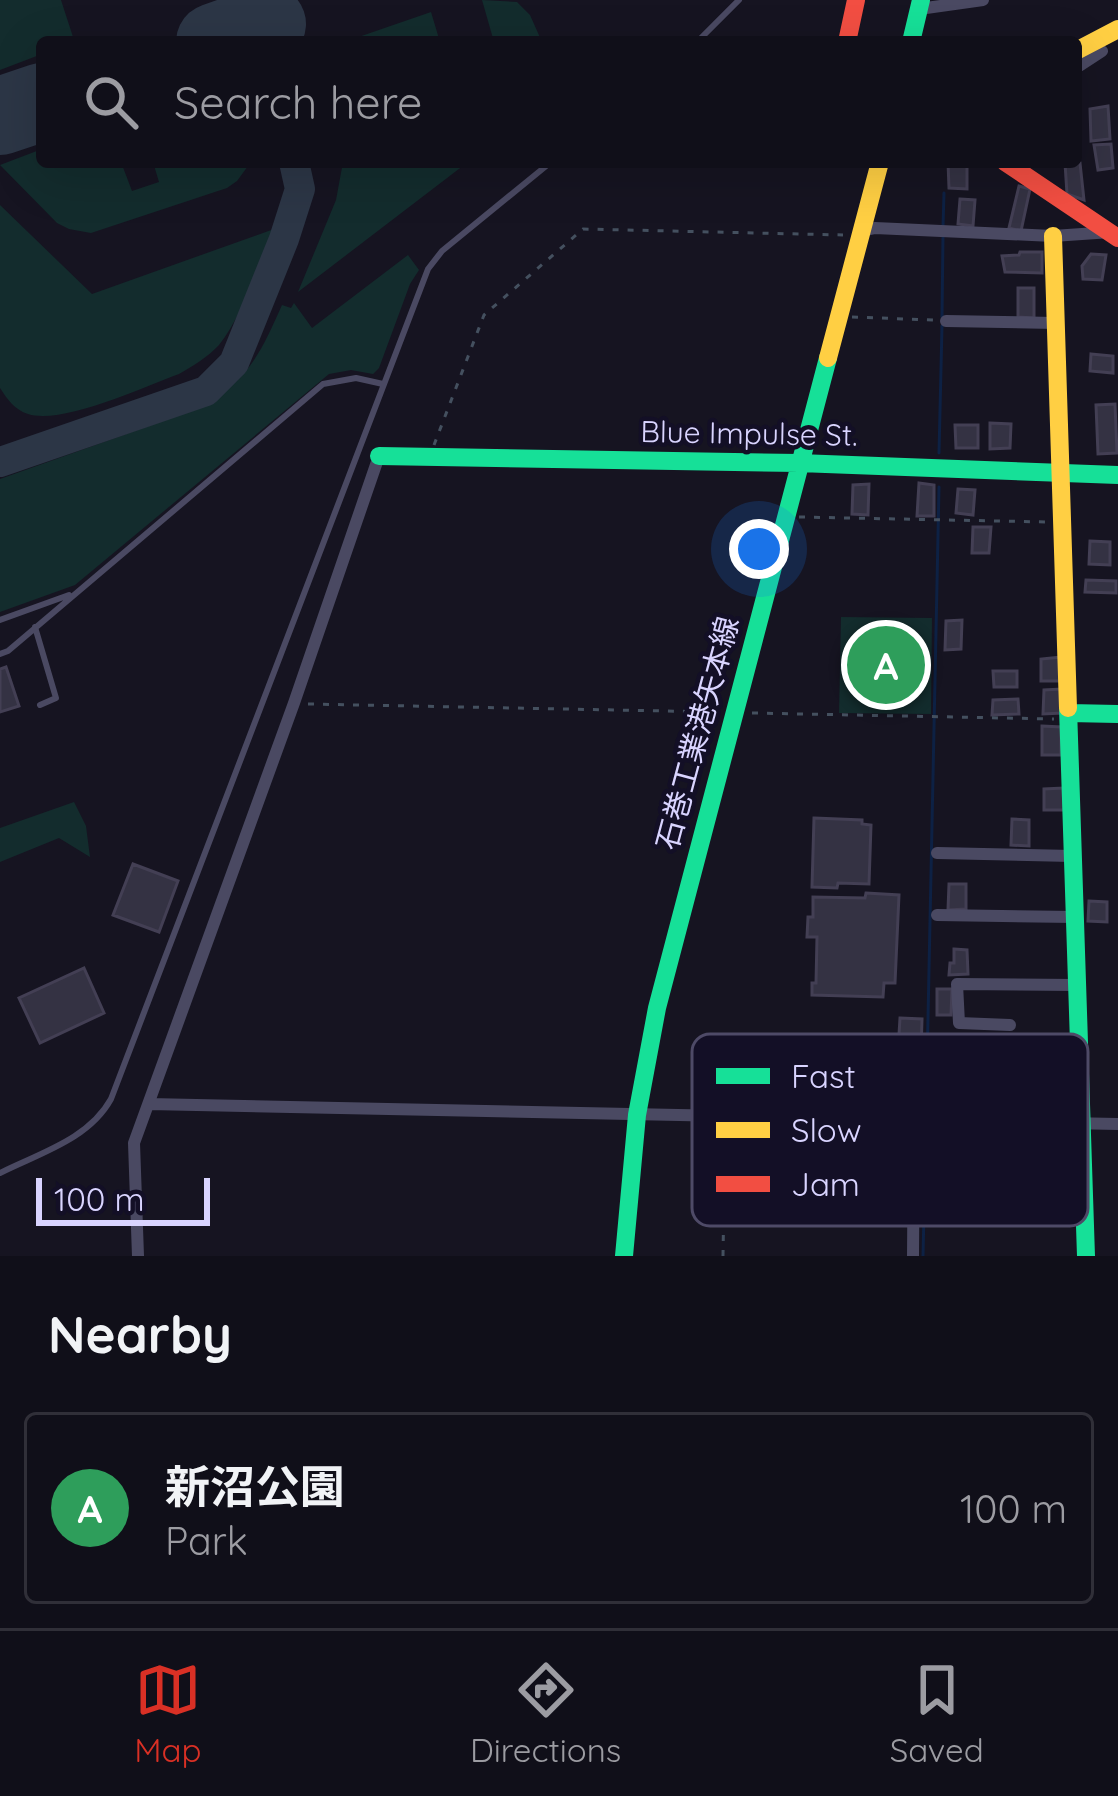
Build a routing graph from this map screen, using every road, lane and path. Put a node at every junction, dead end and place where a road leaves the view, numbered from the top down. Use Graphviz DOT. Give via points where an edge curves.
graph roads {
  1 [pos="739,0"];
  2 [pos="856,0"];
  3 [pos="983,0"];
  4 [pos="920,5"];
  5 [pos="1118,28"];
  6 [pos="703,36"];
  7 [pos="848,36"];
  8 [pos="912,36"];
  9 [pos="1082,48"];
  10 [pos="1102,52"];
  11 [pos="1082,64"];
  12 [pos="544,168"];
  13 [pos="878,168"];
  14 [pos="1015,168"];
  15 [pos="862,231"];
  16 [pos="1115,234"];
  17 [pos="1053,236"];
  18 [pos="838,317"];
  19 [pos="941,321"];
  20 [pos="1055,323"];
  21 [pos="383,384"];
  22 [pos="380,456"];
  23 [pos="429,457"];
  24 [pos="799,463"];
  25 [pos="1062,472"];
  26 [pos="1118,475"];
  27 [pos="785,517"];
  28 [pos="1064,522"];
  29 [pos="73,594"];
  30 [pos="0,620"];
  31 [pos="34,627"];
  32 [pos="0,654"];
  33 [pos="294,703"];
  34 [pos="40,705"];
  35 [pos="734,712"];
  36 [pos="1118,714"];
  37 [pos="1070,716"];
  38 [pos="937,853"];
  39 [pos="1072,856"];
  40 [pos="937,914"];
  41 [pos="1075,917"];
  42 [pos="1076,985"];
  43 [pos="1010,1025"];
  44 [pos="1079,1034"];
  45 [pos="148,1104"];
  46 [pos="637,1115"];
  47 [pos="692,1117"];
  48 [pos="1088,1123"];
  49 [pos="1118,1124"];
  50 [pos="0,1173"];
  51 [pos="723,1226"];
  52 [pos="915,1226"];
  53 [pos="1086,1226"];
  54 [pos="138,1256"];
  55 [pos="624,1256"];
  56 [pos="723,1256"];
  57 [pos="913,1256"];
  58 [pos="1087,1256"];
  1 -- 6 [label="lane"];
  2 -- 7 [label="street"];
  3 -- 4 [label="street"];
  4 -- 8 [label="street"];
  5 -- 9 [label="street"];
  10 -- 11 [label="street"];
  12 -- 21 [label="lane" via="428,268"];
  13 -- 15 [label="street, 石巻工業港矢本線"];
  14 -- 16 [label="street"];
  15 -- 17 [label="street"];
  15 -- 18 [label="street, 石巻工業港矢本線"];
  15 -- 23 [label="path" via="583,229 484,314"];
  16 -- 17 [label="street"];
  17 -- 20 [label="street"];
  18 -- 19 [label="path"];
  18 -- 24 [label="street, 石巻工業港矢本線"];
  19 -- 20 [label="street"];
  20 -- 25 [label="street"];
  21 -- 29 [label="lane" via="323,384"];
  21 -- 50 [label="lane" via="112,1099 89,1128"];
  22 -- 23 [label="street, Blue Impulse St."];
  22 -- 33 [label="street"];
  23 -- 24 [label="street, Blue Impulse St."];
  24 -- 25 [label="street, Blue Impulse St."];
  24 -- 27 [label="street, 石巻工業港矢本線"];
  25 -- 26 [label="street, Blue Impulse St."];
  25 -- 28 [label="street"];
  27 -- 28 [label="path"];
  27 -- 35 [label="street, 石巻工業港矢本線"];
  28 -- 37 [label="street"];
  29 -- 30 [label="lane"];
  29 -- 31 [label="lane"];
  31 -- 32 [label="lane"];
  31 -- 34 [label="lane" via="56,698"];
  33 -- 35 [label="path"];
  33 -- 45 [label="street"];
  35 -- 37 [label="path"];
  35 -- 46 [label="street, 石巻工業港矢本線"];
  36 -- 37 [label="street"];
  37 -- 39 [label="street"];
  38 -- 39 [label="street"];
  39 -- 41 [label="street"];
  40 -- 41 [label="street"];
  41 -- 42 [label="street"];
  42 -- 43 [label="street" via="958,984 959,1023"];
  42 -- 44 [label="street"];
  45 -- 46 [label="street"];
  45 -- 54 [label="street" via="134,1142"];
  46 -- 47 [label="street"];
  46 -- 55 [label="street, 石巻工業港矢本線"];
  48 -- 49 [label="street"];
  51 -- 56 [label="path"];
  52 -- 57 [label="street"];
  53 -- 58 [label="street"];
}
